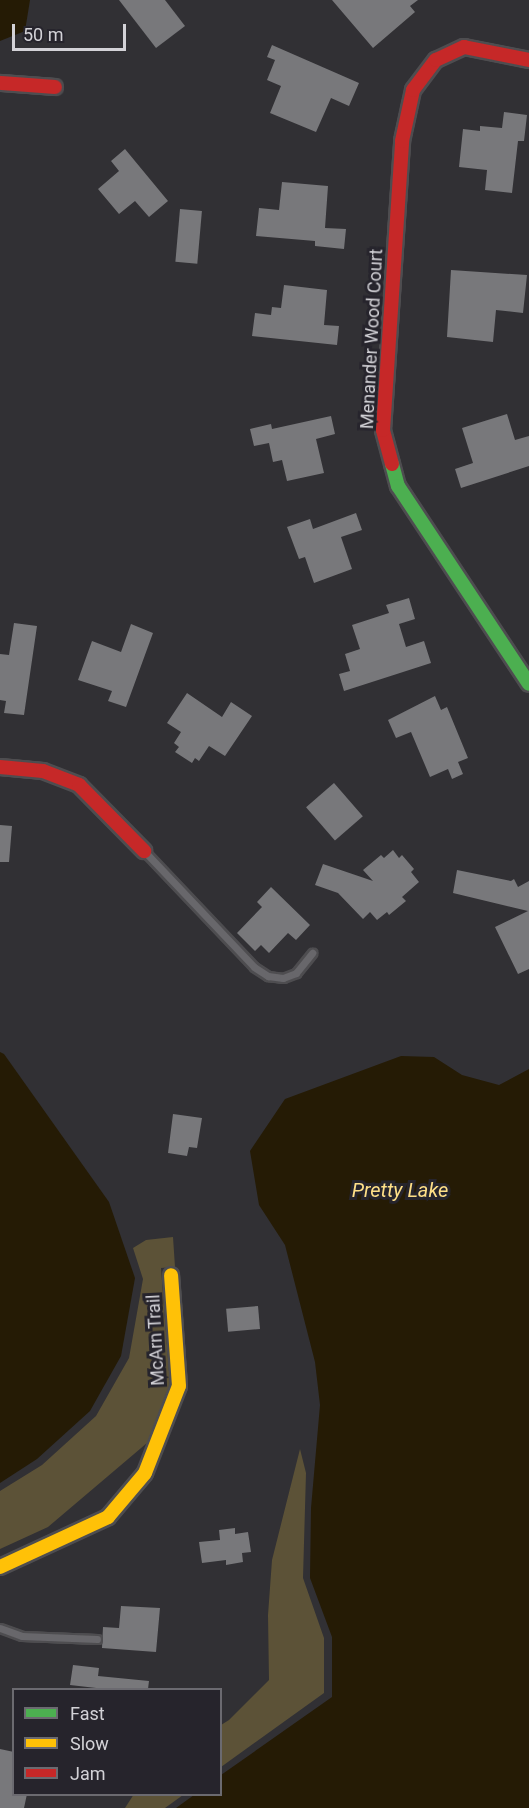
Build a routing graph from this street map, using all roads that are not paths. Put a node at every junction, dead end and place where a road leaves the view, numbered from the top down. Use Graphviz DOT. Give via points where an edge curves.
graph roads {
  1 [pos="529,60"];
  2 [pos="0,83"];
  3 [pos="55,87"];
  4 [pos="529,684"];
  5 [pos="0,766"];
  6 [pos="144,851"];
  7 [pos="312,953"];
  8 [pos="171,1275"];
  9 [pos="0,1567"];
  10 [pos="0,1628"];
  11 [pos="97,1639"];
  1 -- 4 [label="street, Menander Wood Court" via="464,48 436,60 413,90 402,141 383,430 398,486"];
  2 -- 3 [label="street"];
  5 -- 6 [label="street" via="43,771 78,784"];
  6 -- 7 [label="lane" via="254,967 268,976 283,978 296,973"];
  8 -- 9 [label="street, McArn Trail" via="179,1386 145,1473 108,1517"];
  10 -- 11 [label="lane" via="22,1636"];
}
